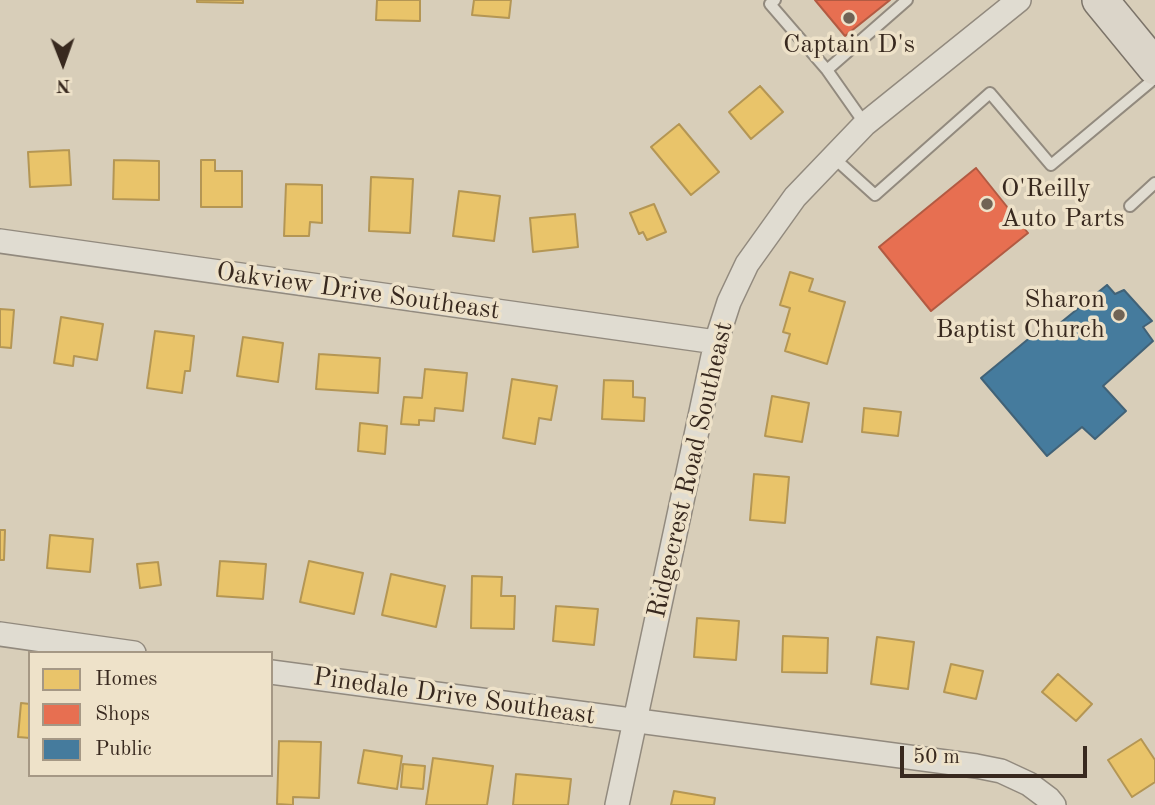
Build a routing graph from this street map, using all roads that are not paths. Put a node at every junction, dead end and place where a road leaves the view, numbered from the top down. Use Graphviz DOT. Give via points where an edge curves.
graph roads {
  1 [pos="775,0"];
  2 [pos="906,0"];
  3 [pos="1019,0"];
  4 [pos="1100,0"];
  5 [pos="1155,67"];
  6 [pos="827,70"];
  7 [pos="1155,78"];
  8 [pos="865,124"];
  9 [pos="833,157"];
  10 [pos="1155,183"];
  11 [pos="1130,206"];
  12 [pos="0,242"];
  13 [pos="716,342"];
  14 [pos="0,634"];
  15 [pos="120,651"];
  16 [pos="273,672"];
  17 [pos="636,722"];
  18 [pos="617,805"];
  19 [pos="1054,805"];
  1 -- 6 [label="lane" via="770,4"];
  2 -- 6 [label="lane"];
  3 -- 8 [label="street, Ridgecrest Road Southeast"];
  4 -- 5 [label="main road"];
  6 -- 8 [label="lane"];
  7 -- 9 [label="lane" via="1051,165 990,93 875,195"];
  8 -- 9 [label="street, Ridgecrest Road Southeast"];
  9 -- 13 [label="street, Ridgecrest Road Southeast" via="795,197 747,264"];
  10 -- 11 [label="lane"];
  12 -- 13 [label="street, Oakview Drive Southeast"];
  13 -- 17 [label="street, Ridgecrest Road Southeast"];
  14 -- 15 [label="street"];
  16 -- 17 [label="street, Pinedale Drive Southeast"];
  17 -- 18 [label="street, Ridgecrest Road Southeast"];
  17 -- 19 [label="street, Pinedale Drive Southeast" via="976,766 1029,784"];
}
